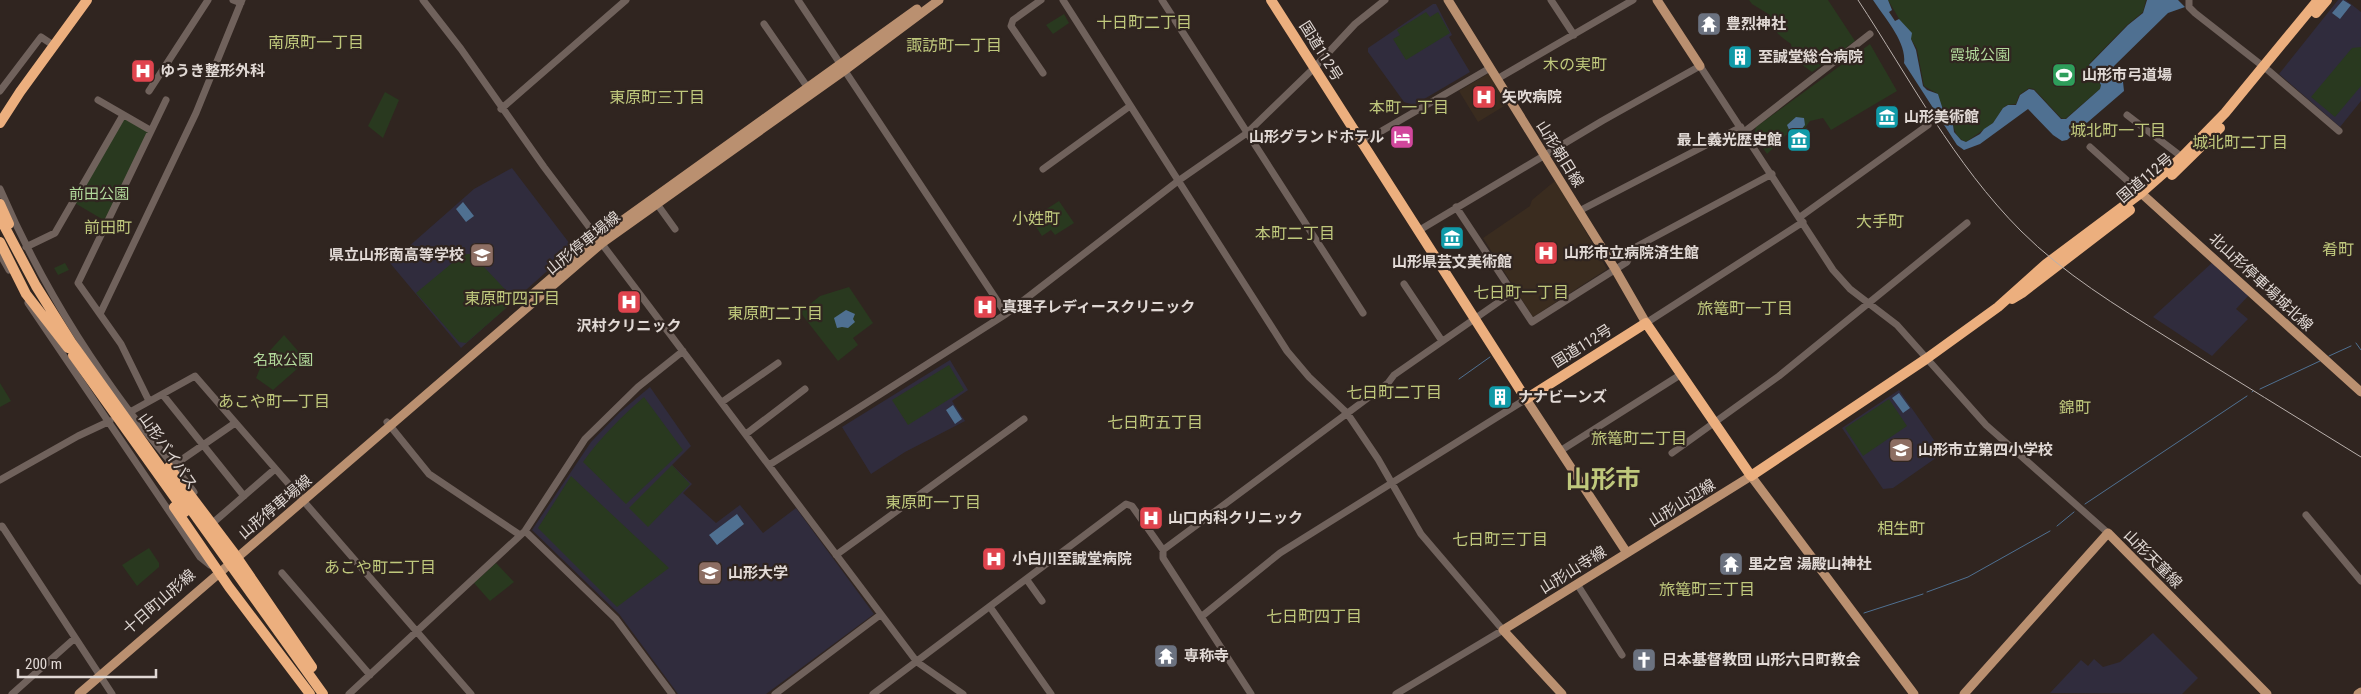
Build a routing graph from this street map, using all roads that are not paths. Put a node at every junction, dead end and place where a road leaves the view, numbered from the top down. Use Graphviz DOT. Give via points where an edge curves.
graph roads {
  1 [pos="83,0"];
  2 [pos="87,0"];
  3 [pos="208,0"];
  4 [pos="423,0"];
  5 [pos="626,0"];
  6 [pos="798,0"];
  7 [pos="930,0"];
  8 [pos="939,0"];
  9 [pos="1041,0"];
  10 [pos="1063,0"];
  11 [pos="1162,0"];
  12 [pos="1270,0"];
  13 [pos="1385,0"];
  14 [pos="1448,0"];
  15 [pos="1551,0"];
  16 [pos="1633,0"];
  17 [pos="1657,0"];
  18 [pos="2189,0"];
  19 [pos="2318,0"];
  20 [pos="2327,0"];
  21 [pos="239,1"];
  22 [pos="764,24"];
  23 [pos="1870,34"];
  24 [pos="1574,35"];
  25 [pos="50,43"];
  26 [pos="1700,66"];
  27 [pos="843,68"];
  28 [pos="1314,68"];
  29 [pos="1490,68"];
  30 [pos="2267,70"];
  31 [pos="1043,73"];
  32 [pos="1497,79"];
  33 [pos="808,88"];
  34 [pos="0,91"];
  35 [pos="149,91"];
  36 [pos="98,100"];
  37 [pos="166,100"];
  38 [pos="1130,106"];
  39 [pos="502,109"];
  40 [pos="0,113"];
  41 [pos="2127,114"];
  42 [pos="123,115"];
  43 [pos="0,123"];
  44 [pos="1928,125"];
  45 [pos="1742,129"];
  46 [pos="150,130"];
  47 [pos="2339,131"];
  48 [pos="1248,133"];
  49 [pos="1361,143"];
  50 [pos="2090,147"];
  51 [pos="1545,155"];
  52 [pos="2182,157"];
  53 [pos="1043,170"];
  54 [pos="1772,174"];
  55 [pos="1178,181"];
  56 [pos="0,189"];
  57 [pos="2144,195"];
  58 [pos="0,204"];
  59 [pos="657,204"];
  60 [pos="1456,207"];
  61 [pos="1579,211"];
  62 [pos="0,218"];
  63 [pos="1802,220"];
  64 [pos="1967,223"];
  65 [pos="675,228"];
  66 [pos="0,231"];
  67 [pos="1418,231"];
  68 [pos="600,240"];
  69 [pos="0,242"];
  70 [pos="26,247"];
  71 [pos="0,254"];
  72 [pos="1615,269"];
  73 [pos="1404,284"];
  74 [pos="1513,292"];
  75 [pos="1868,304"];
  76 [pos="1363,313"];
  77 [pos="100,314"];
  78 [pos="1006,314"];
  79 [pos="1476,319"];
  80 [pos="1646,323"];
  81 [pos="1442,341"];
  82 [pos="70,345"];
  83 [pos="683,351"];
  84 [pos="1926,359"];
  85 [pos="778,363"];
  86 [pos="1680,375"];
  87 [pos="805,389"];
  88 [pos="2361,392"];
  89 [pos="164,395"];
  90 [pos="1526,399"];
  91 [pos="149,401"];
  92 [pos="722,402"];
  93 [pos="130,412"];
  94 [pos="1348,413"];
  95 [pos="1024,419"];
  96 [pos="110,421"];
  97 [pos="235,423"];
  98 [pos="1713,423"];
  99 [pos="389,424"];
  100 [pos="131,431"];
  101 [pos="746,434"];
  102 [pos="204,446"];
  103 [pos="1560,451"];
  104 [pos="1672,453"];
  105 [pos="174,465"];
  106 [pos="769,466"];
  107 [pos="275,469"];
  108 [pos="1751,476"];
  109 [pos="0,480"];
  110 [pos="1392,483"];
  111 [pos="244,496"];
  112 [pos="303,499"];
  113 [pos="2306,515"];
  114 [pos="215,521"];
  115 [pos="0,528"];
  116 [pos="523,532"];
  117 [pos="2108,533"];
  118 [pos="1163,550"];
  119 [pos="1627,553"];
  120 [pos="236,555"];
  121 [pos="836,555"];
  122 [pos="218,571"];
  123 [pos="282,573"];
  124 [pos="235,576"];
  125 [pos="1026,580"];
  126 [pos="2361,581"];
  127 [pos="1577,584"];
  128 [pos="1042,601"];
  129 [pos="990,607"];
  130 [pos="880,615"];
  131 [pos="1201,617"];
  132 [pos="1503,630"];
  133 [pos="417,632"];
  134 [pos="75,638"];
  135 [pos="1622,655"];
  136 [pos="917,662"];
  137 [pos="99,675"];
  138 [pos="370,675"];
  139 [pos="12,694"];
  140 [pos="74,694"];
  141 [pos="80,694"];
  142 [pos="112,694"];
  143 [pos="310,694"];
  144 [pos="314,694"];
  145 [pos="323,694"];
  146 [pos="328,694"];
  147 [pos="349,694"];
  148 [pos="471,694"];
  149 [pos="672,694"];
  150 [pos="775,694"];
  151 [pos="874,694"];
  152 [pos="962,694"];
  153 [pos="1051,694"];
  154 [pos="1251,694"];
  155 [pos="1396,694"];
  156 [pos="1562,694"];
  157 [pos="1914,694"];
  158 [pos="1964,694"];
  159 [pos="2267,694"];
  1 -- 25 [label="highway"];
  2 -- 43 [label="highway"];
  3 -- 35 [label="street"];
  4 -- 39 [label="street" via="461,48"];
  5 -- 39 [label="street"];
  6 -- 27 [label="street"];
  7 -- 27 [label="main road, 山形停車場線"];
  8 -- 27 [label="main road, 山形停車場線"];
  9 -- 31 [label="street" via="1013,20 1011,26"];
  10 -- 38 [label="street"];
  11 -- 48 [label="street"];
  12 -- 28 [label="highway, 国道112号"];
  13 -- 28 [label="street" via="1355,24"];
  14 -- 29 [label="main road, 山形朝日線"];
  15 -- 24 [label="street"];
  16 -- 24 [label="street"];
  17 -- 26 [label="main road"];
  18 -- 30 [label="street" via="2189,7 2195,13"];
  19 -- 30 [label="highway, 国道112号"];
  20 -- 30 [label="highway, 国道112号"];
  21 -- 77 [label="street" via="196,113"];
  22 -- 33 [label="street"];
  23 -- 45 [label="street"];
  24 -- 32 [label="street"];
  25 -- 34 [label="street" via="41,38"];
  25 -- 40 [label="highway"];
  26 -- 45 [label="street"];
  26 -- 51 [label="street"];
  27 -- 33 [label="main road, 山形停車場線"];
  27 -- 59 [label="main road, 山形停車場線"];
  27 -- 78 [label="street"];
  28 -- 48 [label="street"];
  28 -- 49 [label="highway, 国道112号"];
  29 -- 32 [label="main road, 山形朝日線"];
  29 -- 49 [label="street"];
  30 -- 47 [label="street"];
  30 -- 52 [label="highway, 国道112号"];
  30 -- 57 [label="highway, 国道112号" via="2231,117 2188,162"];
  32 -- 51 [label="main road, 山形朝日線"];
  33 -- 68 [label="main road, 山形停車場線"];
  36 -- 42 [label="street"];
  37 -- 46 [label="street"];
  38 -- 53 [label="street"];
  38 -- 55 [label="street"];
  39 -- 68 [label="street"];
  41 -- 52 [label="street"];
  42 -- 46 [label="street"];
  42 -- 70 [label="street" via="55,233"];
  44 -- 63 [label="street"];
  45 -- 54 [label="street"];
  45 -- 61 [label="street"];
  46 -- 77 [label="street" via="78,283"];
  48 -- 55 [label="street"];
  48 -- 76 [label="street"];
  49 -- 67 [label="highway, 国道112号"];
  50 -- 57 [label="street"];
  51 -- 60 [label="street"];
  51 -- 61 [label="main road, 山形朝日線"];
  52 -- 57 [label="highway, 国道112号"];
  54 -- 63 [label="street"];
  54 -- 72 [label="street" via="1634,248 1631,258"];
  55 -- 78 [label="street"];
  55 -- 94 [label="street" via="1287,351 1309,377"];
  56 -- 70 [label="street"];
  57 -- 84 [label="highway, 国道112号"];
  57 -- 88 [label="main road, 北山形停車場城北線"];
  58 -- 82 [label="highway"];
  59 -- 65 [label="street"];
  59 -- 68 [label="main road, 山形停車場線"];
  60 -- 67 [label="street"];
  60 -- 74 [label="street"];
  61 -- 72 [label="main road, 山形朝日線"];
  62 -- 82 [label="highway, 山形バイパス"];
  63 -- 75 [label="street" via="1833,270 1850,290"];
  63 -- 80 [label="street"];
  64 -- 75 [label="street"];
  66 -- 82 [label="highway, 山形バイパス" via="22,275"];
  67 -- 79 [label="highway, 国道112号"];
  68 -- 83 [label="street"];
  68 -- 99 [label="main road, 山形停車場線"];
  69 -- 82 [label="highway" via="26,294"];
  70 -- 93 [label="street" via="66,319"];
  71 -- 96 [label="street" via="35,315"];
  72 -- 74 [label="street" via="1532,322"];
  72 -- 80 [label="main road, 山形朝日線"];
  73 -- 81 [label="street"];
  74 -- 79 [label="street"];
  75 -- 84 [label="street" via="1897,325"];
  75 -- 98 [label="street" via="1779,376"];
  77 -- 91 [label="street" via="121,344"];
  78 -- 106 [label="street"];
  79 -- 81 [label="street"];
  79 -- 90 [label="highway, 国道112号"];
  80 -- 86 [label="highway"];
  80 -- 90 [label="highway, 国道112号"];
  81 -- 94 [label="street"];
  82 -- 100 [label="highway, 山形バイパス"];
  83 -- 92 [label="street"];
  83 -- 116 [label="street" via="638,387 585,439"];
  84 -- 108 [label="highway, 国道112号"];
  84 -- 117 [label="street" via="1986,424"];
  85 -- 92 [label="street"];
  86 -- 98 [label="highway"];
  86 -- 103 [label="street"];
  87 -- 101 [label="street"];
  89 -- 91 [label="street"];
  89 -- 97 [label="street" via="195,376"];
  89 -- 102 [label="street"];
  90 -- 103 [label="main road, 山形山寺線"];
  90 -- 110 [label="street"];
  91 -- 93 [label="street"];
  92 -- 101 [label="street"];
  93 -- 105 [label="street"];
  94 -- 110 [label="street"];
  94 -- 118 [label="street"];
  95 -- 121 [label="street"];
  96 -- 109 [label="street"];
  96 -- 122 [label="street" via="200,556"];
  97 -- 102 [label="street"];
  97 -- 107 [label="street"];
  98 -- 104 [label="street"];
  98 -- 108 [label="highway"];
  99 -- 112 [label="main road, 山形停車場線"];
  99 -- 116 [label="street" via="430,474"];
  100 -- 120 [label="highway" via="158,453"];
  100 -- 122 [label="highway" via="141,459"];
  100 -- 124 [label="highway, 山形バイパス"];
  101 -- 106 [label="street"];
  102 -- 105 [label="street"];
  102 -- 111 [label="street"];
  103 -- 119 [label="main road, 山形山寺線"];
  105 -- 114 [label="street"];
  106 -- 121 [label="street"];
  107 -- 111 [label="street"];
  107 -- 112 [label="street"];
  108 -- 119 [label="main road, 山形山辺線"];
  108 -- 157 [label="main road"];
  110 -- 131 [label="street" via="1280,553"];
  110 -- 132 [label="street" via="1421,534"];
  111 -- 114 [label="street"];
  112 -- 120 [label="main road, 山形停車場線"];
  112 -- 133 [label="street"];
  113 -- 126 [label="street"];
  114 -- 120 [label="street"];
  115 -- 134 [label="street" via="2,526"];
  116 -- 133 [label="street"];
  116 -- 149 [label="street" via="616,619"];
  117 -- 158 [label="main road, 山形天童線"];
  117 -- 159 [label="main road, 山形天童線"];
  118 -- 125 [label="street" via="1132,506 1126,504"];
  118 -- 131 [label="street" via="1163,558"];
  119 -- 127 [label="main road, 山形山寺線"];
  120 -- 122 [label="main road, 山形停車場線"];
  120 -- 146 [label="highway"];
  121 -- 130 [label="street"];
  122 -- 137 [label="main road, 十日町山形線"];
  122 -- 143 [label="highway"];
  123 -- 138 [label="street"];
  124 -- 144 [label="highway, 山形バイパス"];
  124 -- 145 [label="highway, 山形バイパス"];
  125 -- 128 [label="street"];
  125 -- 129 [label="street"];
  127 -- 132 [label="main road, 山形山寺線"];
  127 -- 135 [label="street"];
  129 -- 136 [label="street"];
  129 -- 153 [label="street"];
  130 -- 136 [label="street"];
  130 -- 150 [label="street"];
  131 -- 154 [label="street"];
  132 -- 155 [label="street"];
  132 -- 156 [label="main road"];
  133 -- 138 [label="street"];
  133 -- 148 [label="street"];
  134 -- 137 [label="street"];
  134 -- 139 [label="street"];
  136 -- 151 [label="street"];
  136 -- 152 [label="street"];
  137 -- 140 [label="main road, 十日町山形線"];
  137 -- 141 [label="main road, 十日町山形線"];
  137 -- 142 [label="street"];
  138 -- 147 [label="street"];
}
